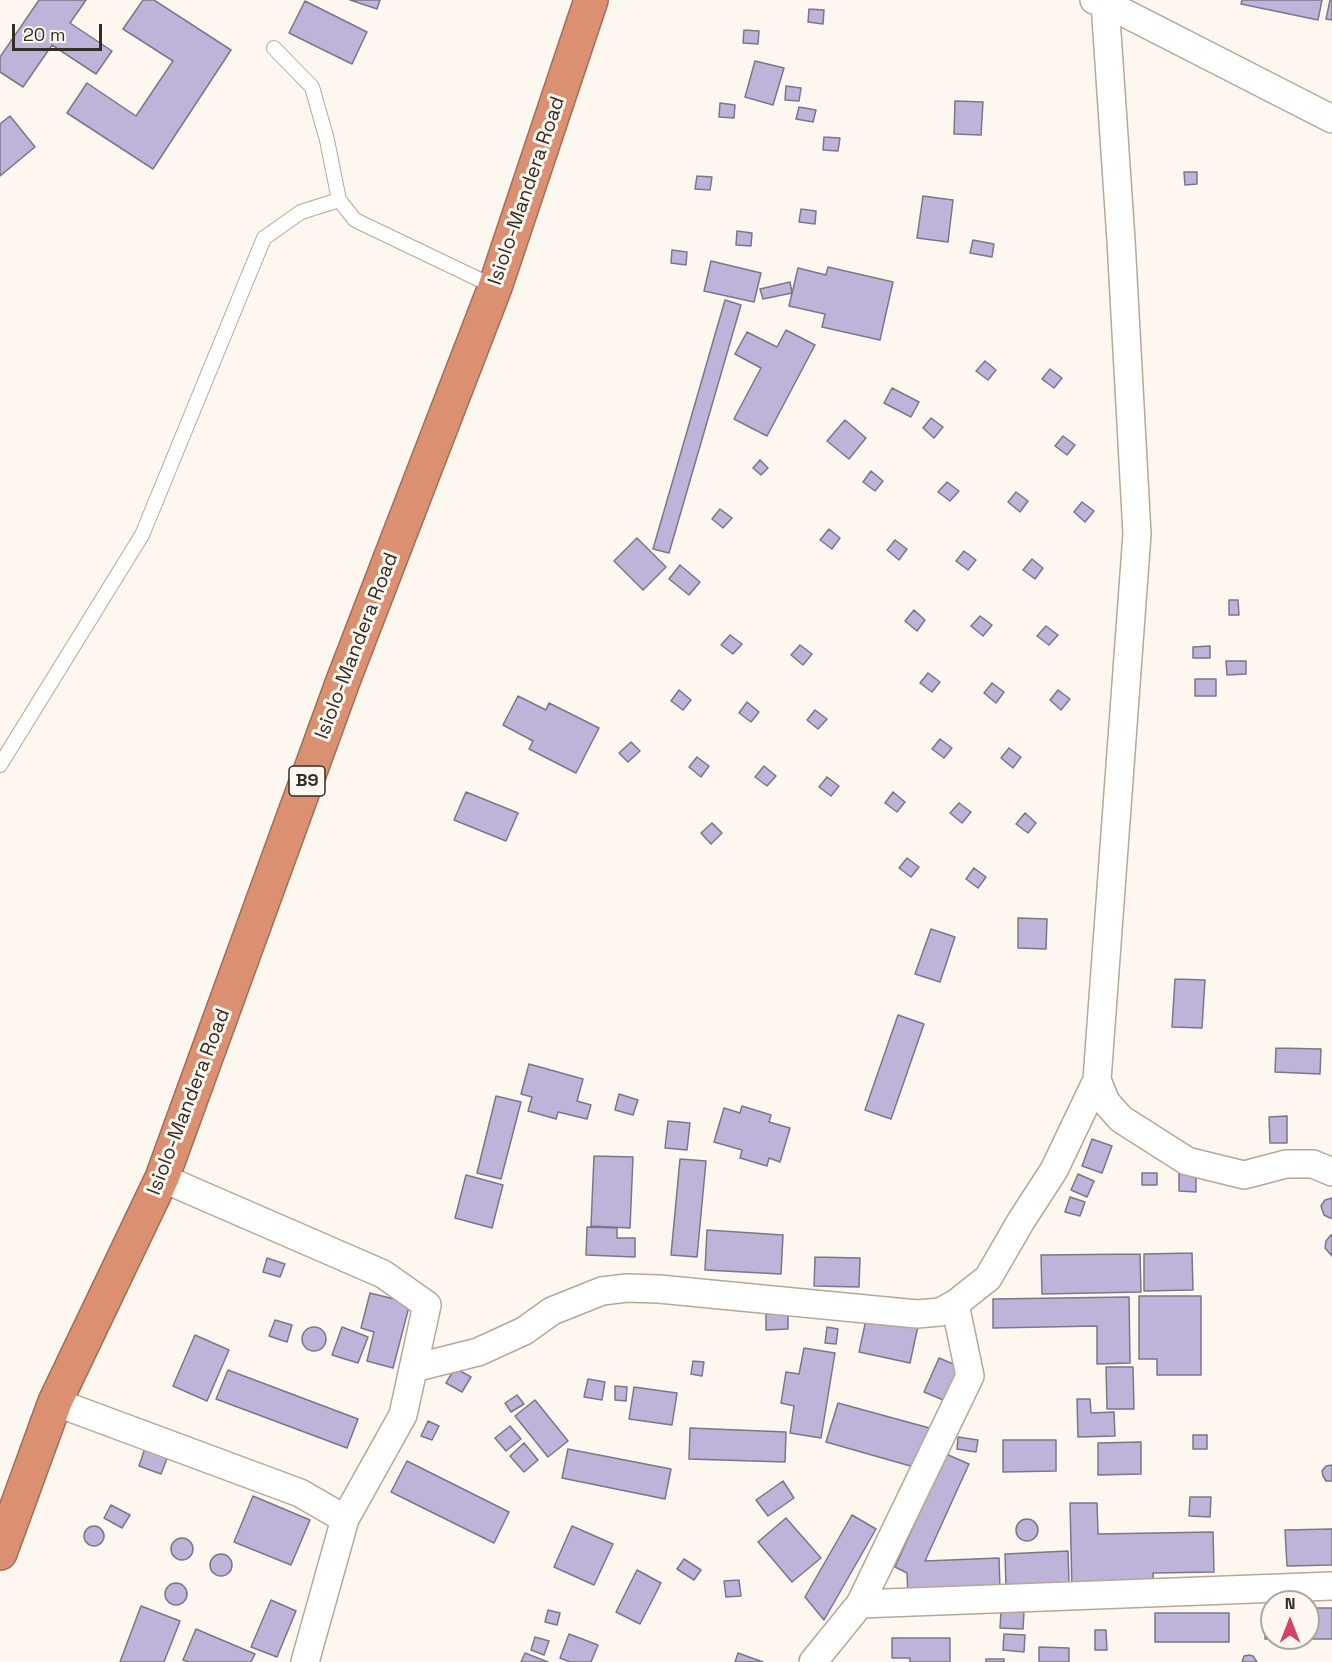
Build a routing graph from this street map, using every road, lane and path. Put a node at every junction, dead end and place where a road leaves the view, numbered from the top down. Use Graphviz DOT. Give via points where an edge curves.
graph roads {
  1 [pos="591,0"];
  2 [pos="1100,2"];
  3 [pos="273,48"];
  4 [pos="1332,119"];
  5 [pos="339,200"];
  6 [pos="495,287"];
  7 [pos="0,765"];
  8 [pos="1097,1080"];
  9 [pos="1332,1173"];
  10 [pos="162,1178"];
  11 [pos="955,1304"];
  12 [pos="414,1368"];
  13 [pos="55,1402"];
  14 [pos="345,1519"];
  15 [pos="0,1553"];
  16 [pos="1332,1586"];
  17 [pos="861,1604"];
  18 [pos="305,1662"];
  19 [pos="813,1662"];
  1 -- 6 [label="highway, Isiolo-Mandera Road / B9"];
  2 -- 4 [label="street"];
  2 -- 8 [label="street" via="1121,240 1137,534"];
  3 -- 5 [label="lane" via="312,87"];
  5 -- 6 [label="lane" via="356,220"];
  5 -- 7 [label="lane" via="301,212 264,238 142,535"];
  6 -- 10 [label="highway, Isiolo-Mandera Road / B9" via="343,681"];
  8 -- 9 [label="street" via="1106,1102 1121,1119 1187,1161 1244,1175 1286,1164 1313,1164"];
  8 -- 11 [label="street" via="1054,1170 988,1278"];
  10 -- 12 [label="street" via="383,1274 428,1305"];
  10 -- 13 [label="highway, Isiolo-Mandera Road / B9"];
  11 -- 12 [label="street" via="940,1312 917,1314 627,1288 602,1291 552,1311 524,1331 478,1352"];
  11 -- 17 [label="street" via="970,1376"];
  12 -- 14 [label="street" via="403,1415"];
  13 -- 14 [label="street" via="300,1493"];
  13 -- 15 [label="highway, Isiolo-Mandera Road / B9"];
  14 -- 18 [label="street"];
  16 -- 17 [label="street"];
  17 -- 19 [label="street"];
}
